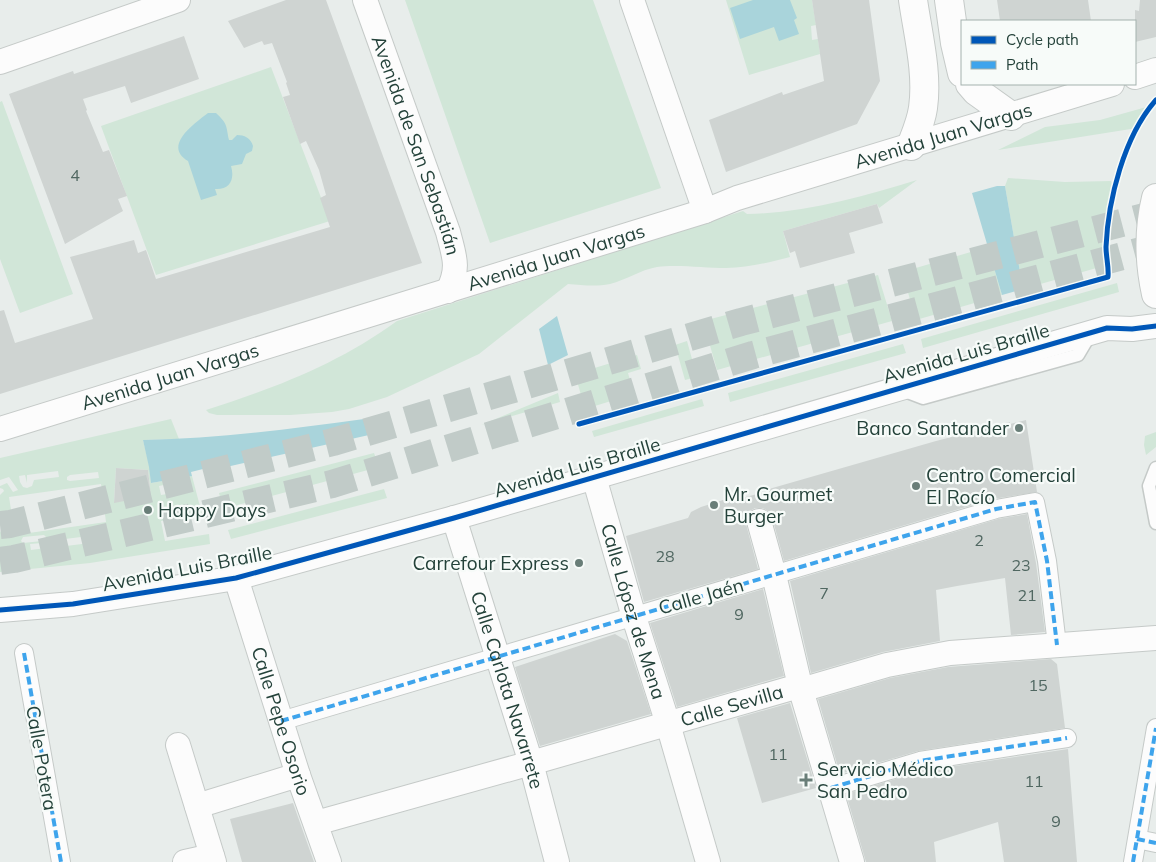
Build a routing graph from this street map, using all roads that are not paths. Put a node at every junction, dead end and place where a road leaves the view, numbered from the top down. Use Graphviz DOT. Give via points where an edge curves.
graph roads {
  1 [pos="178,0"];
  2 [pos="365,0"];
  3 [pos="632,0"];
  4 [pos="912,0"];
  5 [pos="949,0"];
  6 [pos="0,62"];
  7 [pos="961,69"];
  8 [pos="1156,70"];
  9 [pos="1136,77"];
  10 [pos="971,85"];
  11 [pos="1109,85"];
  12 [pos="1011,116"];
  13 [pos="911,146"];
  14 [pos="1156,198"];
  15 [pos="705,211"];
  16 [pos="448,290"];
  17 [pos="1156,294"];
  18 [pos="1156,326"];
  19 [pos="0,429"];
  20 [pos="1156,468"];
  21 [pos="594,477"];
  22 [pos="454,518"];
  23 [pos="759,522"];
  24 [pos="1156,523"];
  25 [pos="774,575"];
  26 [pos="236,578"];
  27 [pos="0,610"];
  28 [pos="634,617"];
  29 [pos="1156,638"];
  30 [pos="1057,645"];
  31 [pos="24,653"];
  32 [pos="497,658"];
  33 [pos="801,690"];
  34 [pos="281,721"];
  35 [pos="668,724"];
  36 [pos="1156,728"];
  37 [pos="1067,738"];
  38 [pos="178,746"];
  39 [pos="531,763"];
  40 [pos="298,775"];
  41 [pos="831,788"];
  42 [pos="197,806"];
  43 [pos="316,823"];
  44 [pos="1137,839"];
  45 [pos="1156,843"];
  46 [pos="213,859"];
  47 [pos="61,862"];
  48 [pos="184,862"];
  49 [pos="329,862"];
  50 [pos="557,862"];
  51 [pos="708,862"];
  52 [pos="852,862"];
  53 [pos="1133,862"];
  1 -- 6 [label="street"];
  2 -- 16 [label="street, Avenida de San Sebastián" via="448,232 456,264"];
  3 -- 15 [label="street"];
  4 -- 13 [label="street" via="923,76 923,108"];
  5 -- 7 [label="street"];
  8 -- 9 [label="street"];
  10 -- 12 [label="street"];
  11 -- 12 [label="street, Avenida Juan Vargas"];
  12 -- 13 [label="street, Avenida Juan Vargas"];
  13 -- 15 [label="street, Avenida Juan Vargas" via="737,198"];
  14 -- 17 [label="street" via="1149,245"];
  15 -- 16 [label="street, Avenida Juan Vargas"];
  16 -- 19 [label="street, Avenida Juan Vargas"];
  18 -- 21 [label="street, Avenida Luis Braille" via="1132,330 1107,328"];
  20 -- 24 [label="lane" via="1149,486"];
  21 -- 22 [label="street, Avenida Luis Braille"];
  21 -- 28 [label="street, Calle López de Mena"];
  22 -- 26 [label="street, Avenida Luis Braille"];
  22 -- 32 [label="street, Calle Carlota Navarrete"];
  23 -- 25 [label="street"];
  25 -- 28 [label="street, Calle Jaén"];
  25 -- 30 [label="street, Calle Jaén" via="996,509 1035,502 1047,561"];
  25 -- 33 [label="street"];
  26 -- 27 [label="street, Avenida Luis Braille" via="73,604"];
  26 -- 34 [label="street, Calle Pepe Osorio"];
  28 -- 32 [label="street, Calle Jaén"];
  28 -- 35 [label="street, Calle López de Mena"];
  29 -- 30 [label="street, Calle Sevilla"];
  30 -- 33 [label="street, Calle Sevilla" via="950,653 888,665"];
  31 -- 47 [label="street, Calle Potera"];
  32 -- 34 [label="street, Calle Jaén"];
  32 -- 39 [label="street, Calle Carlota Navarrete"];
  33 -- 35 [label="street, Calle Sevilla" via="792,688"];
  33 -- 41 [label="street"];
  34 -- 40 [label="street, Calle Pepe Osorio"];
  35 -- 39 [label="street, Calle Sevilla"];
  35 -- 51 [label="street, Calle López de Mena"];
  36 -- 44 [label="street"];
  37 -- 41 [label="street" via="920,761"];
  38 -- 42 [label="street"];
  39 -- 43 [label="street, Calle Sevilla"];
  39 -- 50 [label="street, Calle Carlota Navarrete"];
  40 -- 42 [label="street"];
  40 -- 43 [label="street, Calle Pepe Osorio"];
  41 -- 52 [label="street"];
  42 -- 46 [label="street"];
  43 -- 49 [label="street, Calle Pepe Osorio"];
  44 -- 45 [label="street"];
  44 -- 53 [label="street"];
  46 -- 48 [label="street"];
}
